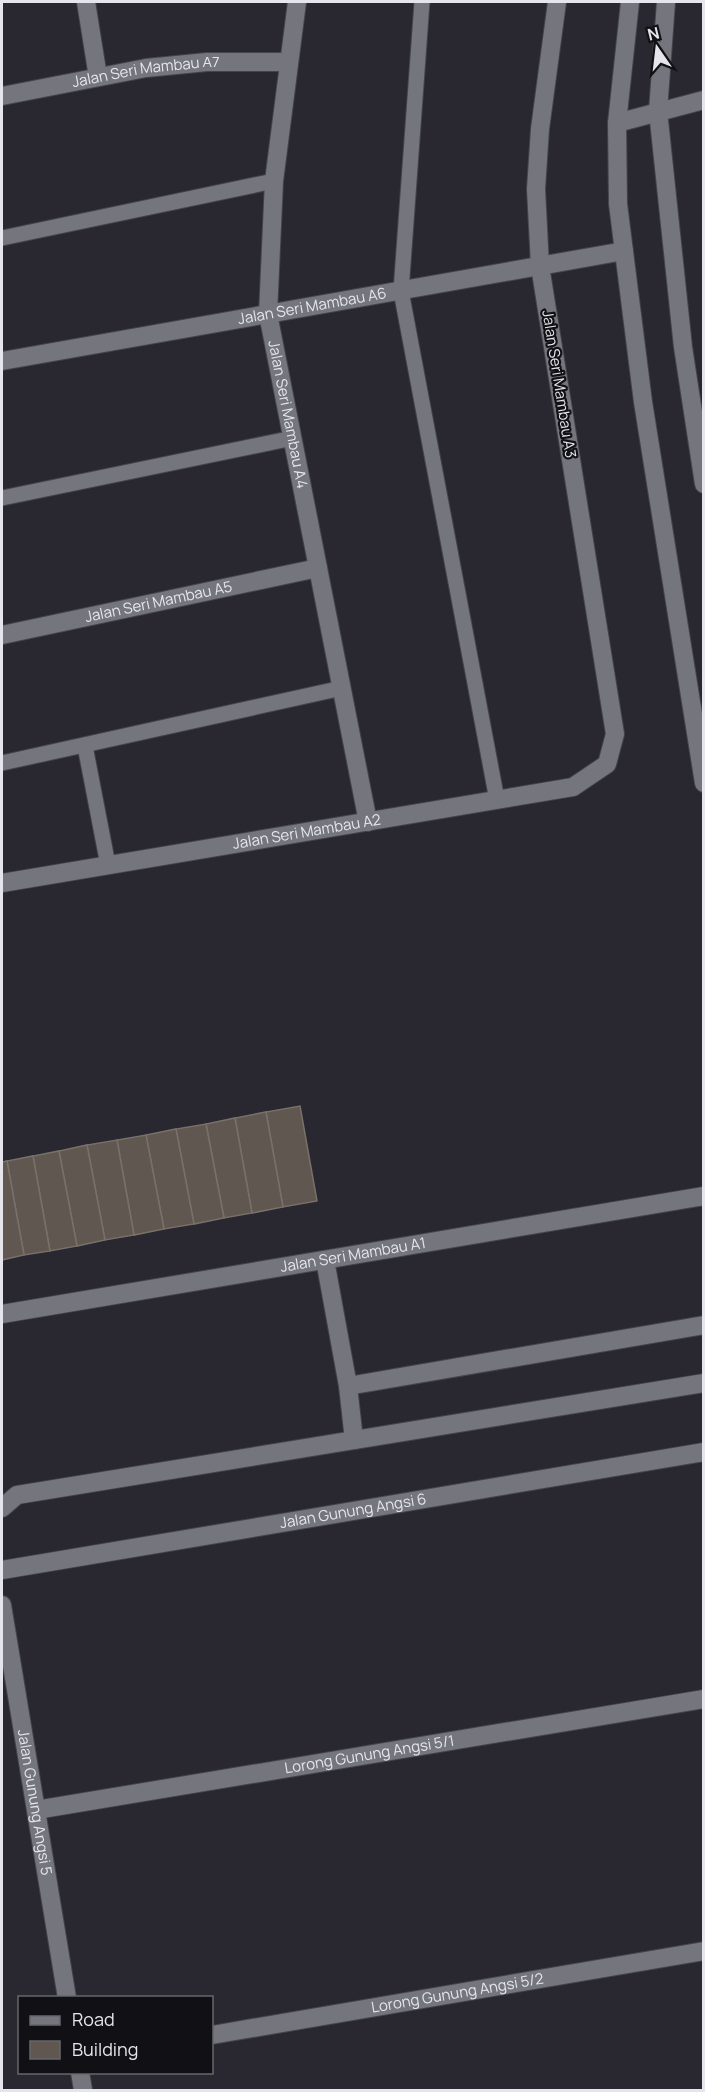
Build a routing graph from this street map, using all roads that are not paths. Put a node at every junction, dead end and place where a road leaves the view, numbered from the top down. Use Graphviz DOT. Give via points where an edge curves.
graph roads {
  1 [pos="86,2"];
  2 [pos="297,2"];
  3 [pos="422,2"];
  4 [pos="557,2"];
  5 [pos="630,2"];
  6 [pos="666,2"];
  7 [pos="289,62"];
  8 [pos="98,77"];
  9 [pos="2,96"];
  10 [pos="704,100"];
  11 [pos="658,111"];
  12 [pos="617,123"];
  13 [pos="274,181"];
  14 [pos="2,238"];
  15 [pos="624,251"];
  16 [pos="540,266"];
  17 [pos="401,291"];
  18 [pos="268,314"];
  19 [pos="2,361"];
  20 [pos="294,438"];
  21 [pos="704,484"];
  22 [pos="2,498"];
  23 [pos="318,568"];
  24 [pos="2,635"];
  25 [pos="342,688"];
  26 [pos="85,746"];
  27 [pos="2,763"];
  28 [pos="607,764"];
  29 [pos="704,783"];
  30 [pos="497,800"];
  31 [pos="368,822"];
  32 [pos="108,865"];
  33 [pos="2,884"];
  34 [pos="704,1196"];
  35 [pos="325,1260"];
  36 [pos="2,1314"];
  37 [pos="704,1325"];
  38 [pos="704,1383"];
  39 [pos="348,1386"];
  40 [pos="354,1440"];
  41 [pos="704,1452"];
  42 [pos="2,1508"];
  43 [pos="2,1570"];
  44 [pos="2,1605"];
  45 [pos="704,1699"];
  46 [pos="36,1810"];
  47 [pos="704,1951"];
  48 [pos="67,1996"];
  49 [pos="213,2035"];
  50 [pos="80,2074"];
  51 [pos="83,2091"];
  1 -- 8 [label="street"];
  2 -- 7 [label="street, Jalan Seri Mambau A4"];
  3 -- 17 [label="lane"];
  4 -- 16 [label="street, Jalan Seri Mambau A3" via="536,189"];
  5 -- 12 [label="street"];
  6 -- 11 [label="street"];
  7 -- 8 [label="street, Jalan Seri Mambau A7" via="207,62"];
  7 -- 13 [label="street, Jalan Seri Mambau A4"];
  8 -- 9 [label="street, Jalan Seri Mambau A7"];
  10 -- 11 [label="street"];
  11 -- 12 [label="street"];
  11 -- 21 [label="street" via="683,347"];
  12 -- 15 [label="street" via="618,204"];
  13 -- 14 [label="lane"];
  13 -- 18 [label="street, Jalan Seri Mambau A4"];
  15 -- 16 [label="street, Jalan Seri Mambau A6"];
  15 -- 29 [label="street" via="643,402"];
  16 -- 17 [label="street, Jalan Seri Mambau A6"];
  16 -- 28 [label="street, Jalan Seri Mambau A3" via="615,734"];
  17 -- 18 [label="street, Jalan Seri Mambau A6"];
  17 -- 30 [label="lane"];
  18 -- 19 [label="street, Jalan Seri Mambau A6"];
  18 -- 20 [label="street, Jalan Seri Mambau A4"];
  20 -- 22 [label="lane"];
  20 -- 23 [label="street, Jalan Seri Mambau A4"];
  23 -- 24 [label="street, Jalan Seri Mambau A5"];
  23 -- 25 [label="street, Jalan Seri Mambau A4"];
  25 -- 26 [label="lane"];
  25 -- 31 [label="street, Jalan Seri Mambau A4"];
  26 -- 27 [label="lane"];
  26 -- 32 [label="lane"];
  28 -- 30 [label="street, Jalan Seri Mambau A2" via="573,787"];
  30 -- 31 [label="street, Jalan Seri Mambau A2"];
  31 -- 32 [label="street, Jalan Seri Mambau A2"];
  32 -- 33 [label="street, Jalan Seri Mambau A2"];
  34 -- 35 [label="street, Jalan Seri Mambau A1"];
  35 -- 36 [label="street, Jalan Seri Mambau A1"];
  35 -- 39 [label="street"];
  37 -- 39 [label="street"];
  38 -- 40 [label="street"];
  39 -- 40 [label="street"];
  40 -- 42 [label="street" via="17,1495"];
  41 -- 43 [label="street, Jalan Gunung Angsi 6"];
  44 -- 46 [label="street, Jalan Gunung Angsi 5"];
  45 -- 46 [label="street, Lorong Gunung Angsi 5/1"];
  46 -- 48 [label="street, Jalan Gunung Angsi 5"];
  47 -- 49 [label="street, Lorong Gunung Angsi 5/2"];
  50 -- 51 [label="street"];
}
